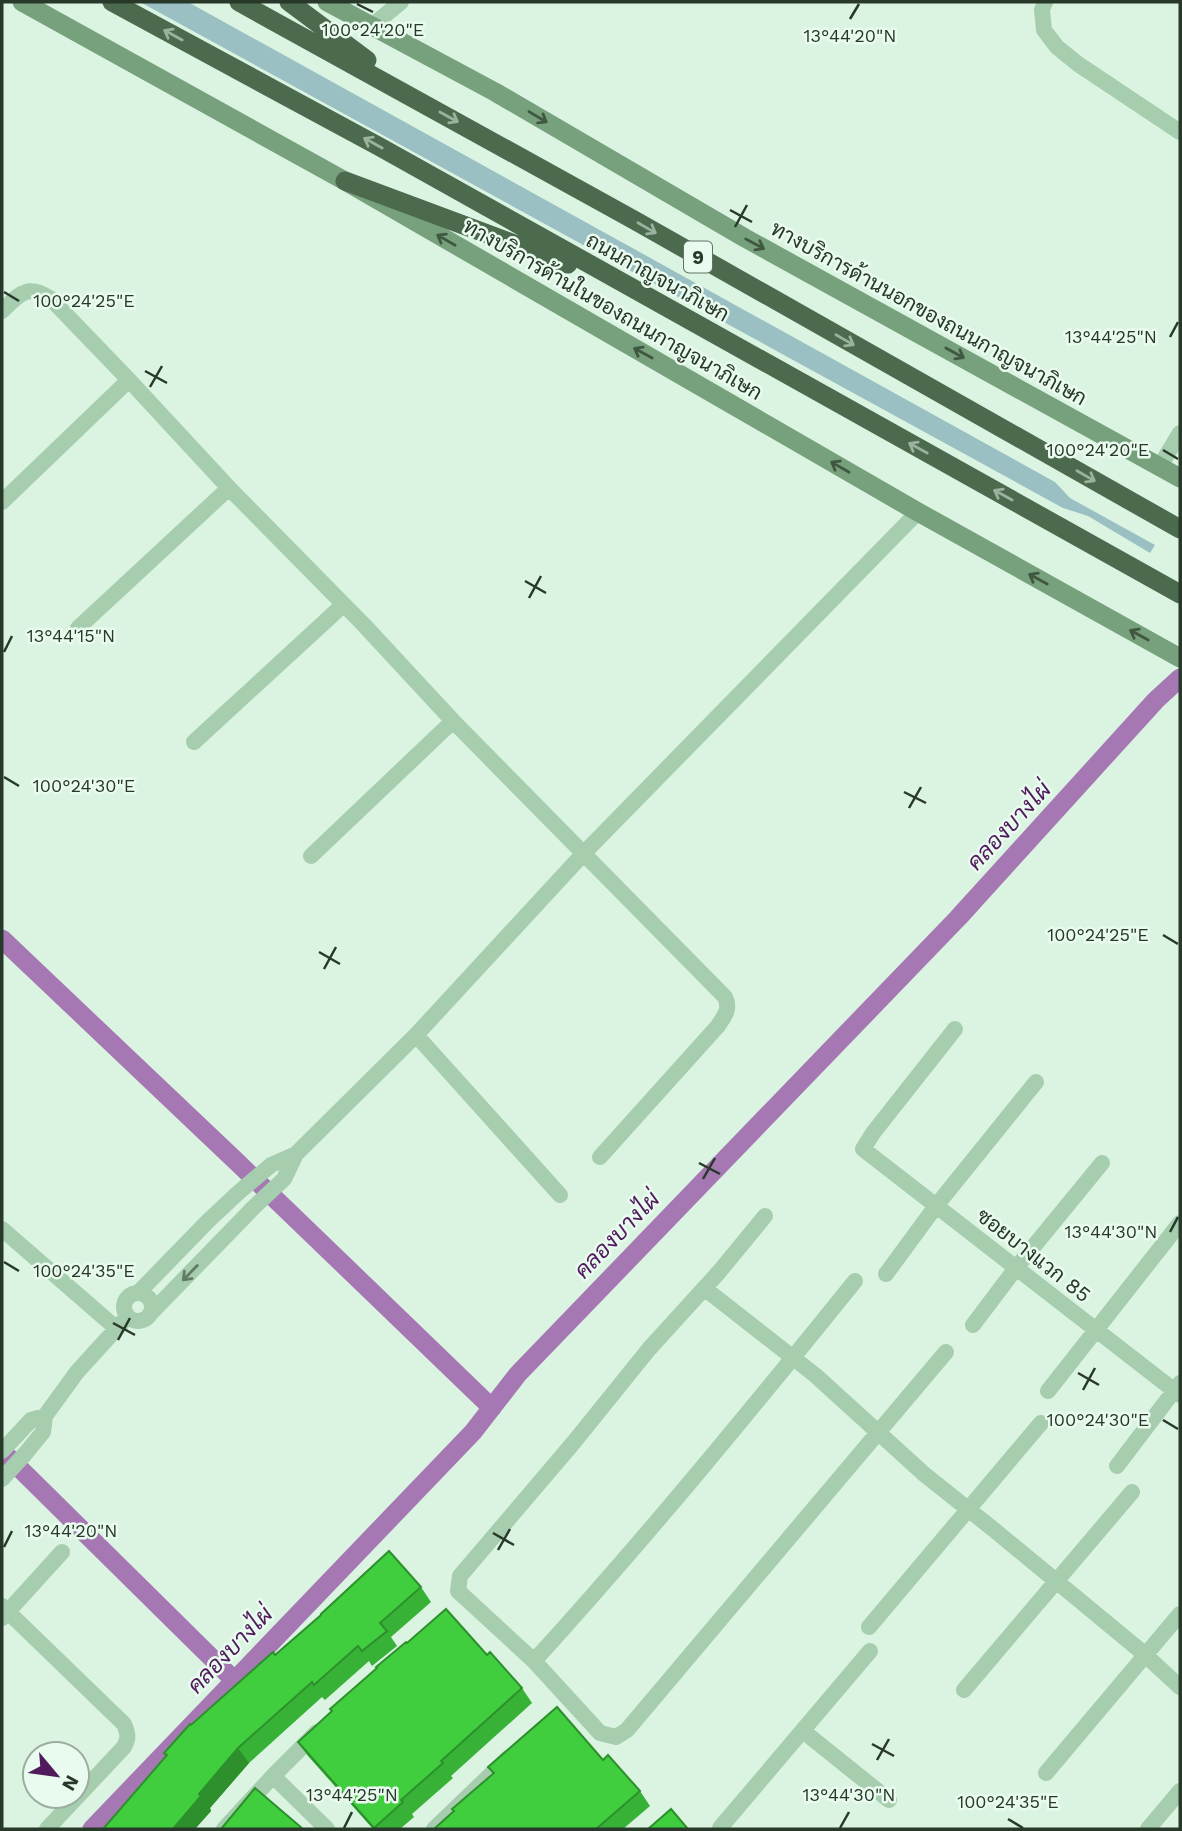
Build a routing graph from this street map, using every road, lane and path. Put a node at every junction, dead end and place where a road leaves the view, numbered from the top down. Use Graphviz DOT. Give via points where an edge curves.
graph roads {
  1 [pos="22,2"];
  2 [pos="112,2"];
  3 [pos="239,2"];
  4 [pos="289,2"];
  5 [pos="327,2"];
  6 [pos="401,2"];
  7 [pos="1045,2"];
  8 [pos="373,25"];
  9 [pos="420,101"];
  10 [pos="1180,132"];
  11 [pos="345,181"];
  12 [pos="624,285"];
  13 [pos="2,311"];
  14 [pos="129,380"];
  15 [pos="1180,433"];
  16 [pos="1160,466"];
  17 [pos="1180,478"];
  18 [pos="229,488"];
  19 [pos="2,502"];
  20 [pos="918,512"];
  21 [pos="1180,529"];
  22 [pos="1180,594"];
  23 [pos="343,605"];
  24 [pos="78,628"];
  25 [pos="1180,658"];
  26 [pos="453,721"];
  27 [pos="194,742"];
  28 [pos="583,853"];
  29 [pos="311,856"];
  30 [pos="955,1029"];
  31 [pos="416,1035"];
  32 [pos="1036,1083"];
  33 [pos="296,1154"];
  34 [pos="600,1157"];
  35 [pos="1102,1163"];
  36 [pos="560,1195"];
  37 [pos="936,1206"];
  38 [pos="765,1216"];
  39 [pos="208,1221"];
  40 [pos="1180,1223"];
  41 [pos="2,1229"];
  42 [pos="224,1238"];
  43 [pos="1016,1268"];
  44 [pos="886,1274"];
  45 [pos="855,1281"];
  46 [pos="704,1288"];
  47 [pos="138,1293"];
  48 [pos="151,1313"];
  49 [pos="121,1322"];
  50 [pos="973,1325"];
  51 [pos="1095,1329"];
  52 [pos="946,1352"];
  53 [pos="793,1358"];
  54 [pos="1178,1389"];
  55 [pos="1048,1391"];
  56 [pos="45,1416"];
  57 [pos="1041,1423"];
  58 [pos="878,1433"];
  59 [pos="6,1447"];
  60 [pos="1117,1466"];
  61 [pos="2,1479"];
  62 [pos="1132,1492"];
  63 [pos="969,1509"];
  64 [pos="62,1552"];
  65 [pos="1056,1581"];
  66 [pos="4,1612"];
  67 [pos="1180,1614"];
  68 [pos="869,1627"];
  69 [pos="870,1651"];
  70 [pos="1145,1656"];
  71 [pos="534,1661"];
  72 [pos="1180,1687"];
  73 [pos="964,1690"];
  74 [pos="327,1723"];
  75 [pos="803,1731"];
  76 [pos="519,1747"];
  77 [pos="1046,1773"];
  78 [pos="273,1776"];
  79 [pos="1180,1791"];
  80 [pos="889,1800"];
  81 [pos="47,1829"];
  82 [pos="224,1829"];
  83 [pos="327,1829"];
  84 [pos="434,1829"];
  85 [pos="721,1829"];
  86 [pos="1148,1829"];
  1 -- 11 [label="main road, ทางบริการด้านในของถนนกาญจนาภิเษก"];
  12 -- 2 [label="highway, ถนนกาญจนาภิเษก, one-way"];
  3 -- 9 [label="highway, ถนนกาญจนาภิเษก / 9"];
  4 -- 9 [label="highway"];
  5 -- 8 [label="main road, ทางบริการด้านนอกของถนนกาญจนาภิเษก"];
  6 -- 8 [label="street"];
  7 -- 10 [label="street" via="1044,30 1056,47"];
  8 -- 16 [label="main road, ทางบริการด้านนอกของถนนกาญจนาภิเษก, one-way" via="745,238"];
  9 -- 21 [label="highway, ถนนกาญจนาภิเษก / 9, one-way"];
  11 -- 12 [label="highway"];
  20 -- 11 [label="main road, ทางบริการด้านในของถนนกาญจนาภิเษก, one-way"];
  22 -- 12 [label="highway, ถนนกาญจนาภิเษก, one-way"];
  13 -- 14 [label="street" via="19,295 39,291"];
  14 -- 18 [label="street"];
  14 -- 19 [label="street"];
  15 -- 16 [label="street"];
  16 -- 17 [label="main road, ทางบริการด้านนอกของถนนกาญจนาภิเษก"];
  18 -- 23 [label="street"];
  18 -- 24 [label="street"];
  25 -- 20 [label="main road, ทางบริการด้านในของถนนกาญจนาภิเษก, one-way"];
  20 -- 28 [label="street"];
  23 -- 26 [label="street"];
  23 -- 27 [label="street"];
  26 -- 28 [label="street"];
  26 -- 29 [label="street"];
  28 -- 31 [label="street"];
  28 -- 34 [label="street" via="729,1004 717,1027"];
  30 -- 37 [label="street, ซอยบางแวก 85" via="863,1149"];
  31 -- 33 [label="street"];
  31 -- 36 [label="street"];
  32 -- 37 [label="street"];
  33 -- 39 [label="street" via="271,1165"];
  33 -- 42 [label="street" via="284,1180"];
  35 -- 43 [label="street"];
  37 -- 43 [label="street, ซอยบางแวก 85"];
  37 -- 44 [label="street"];
  38 -- 46 [label="street"];
  39 -- 42 [label="street"];
  39 -- 47 [label="street"];
  40 -- 51 [label="street"];
  41 -- 49 [label="street"];
  42 -- 48 [label="street, one-way"];
  43 -- 50 [label="street"];
  43 -- 51 [label="street, ซอยบางแวก 85"];
  45 -- 53 [label="street"];
  46 -- 53 [label="street"];
  46 -- 71 [label="street" via="460,1576 458,1591"];
  47 -- 48 [label="street" via="150,1299"];
  47 -- 49 [label="street" via="124,1303"];
  48 -- 49 [label="street" via="140,1322"];
  49 -- 56 [label="street"];
  51 -- 54 [label="street, ซอยบางแวก 85"];
  51 -- 55 [label="street"];
  52 -- 58 [label="street"];
  53 -- 58 [label="street"];
  53 -- 71 [label="street"];
  54 -- 60 [label="street"];
  56 -- 59 [label="street" via="31,1420"];
  56 -- 61 [label="street" via="43,1432"];
  57 -- 63 [label="street"];
  58 -- 63 [label="street"];
  58 -- 71 [label="street" via="627,1730 616,1737 600,1733"];
  62 -- 65 [label="street"];
  63 -- 65 [label="street"];
  63 -- 68 [label="street"];
  64 -- 66 [label="street"];
  65 -- 70 [label="street"];
  65 -- 73 [label="street"];
  66 -- 81 [label="street" via="128,1732 124,1748"];
  67 -- 70 [label="street"];
  69 -- 75 [label="street"];
  70 -- 72 [label="street"];
  70 -- 77 [label="street"];
  74 -- 78 [label="street"];
  75 -- 80 [label="street"];
  75 -- 85 [label="street"];
  76 -- 84 [label="street"];
  78 -- 82 [label="street"];
  78 -- 83 [label="street"];
  79 -- 86 [label="street"];
}
